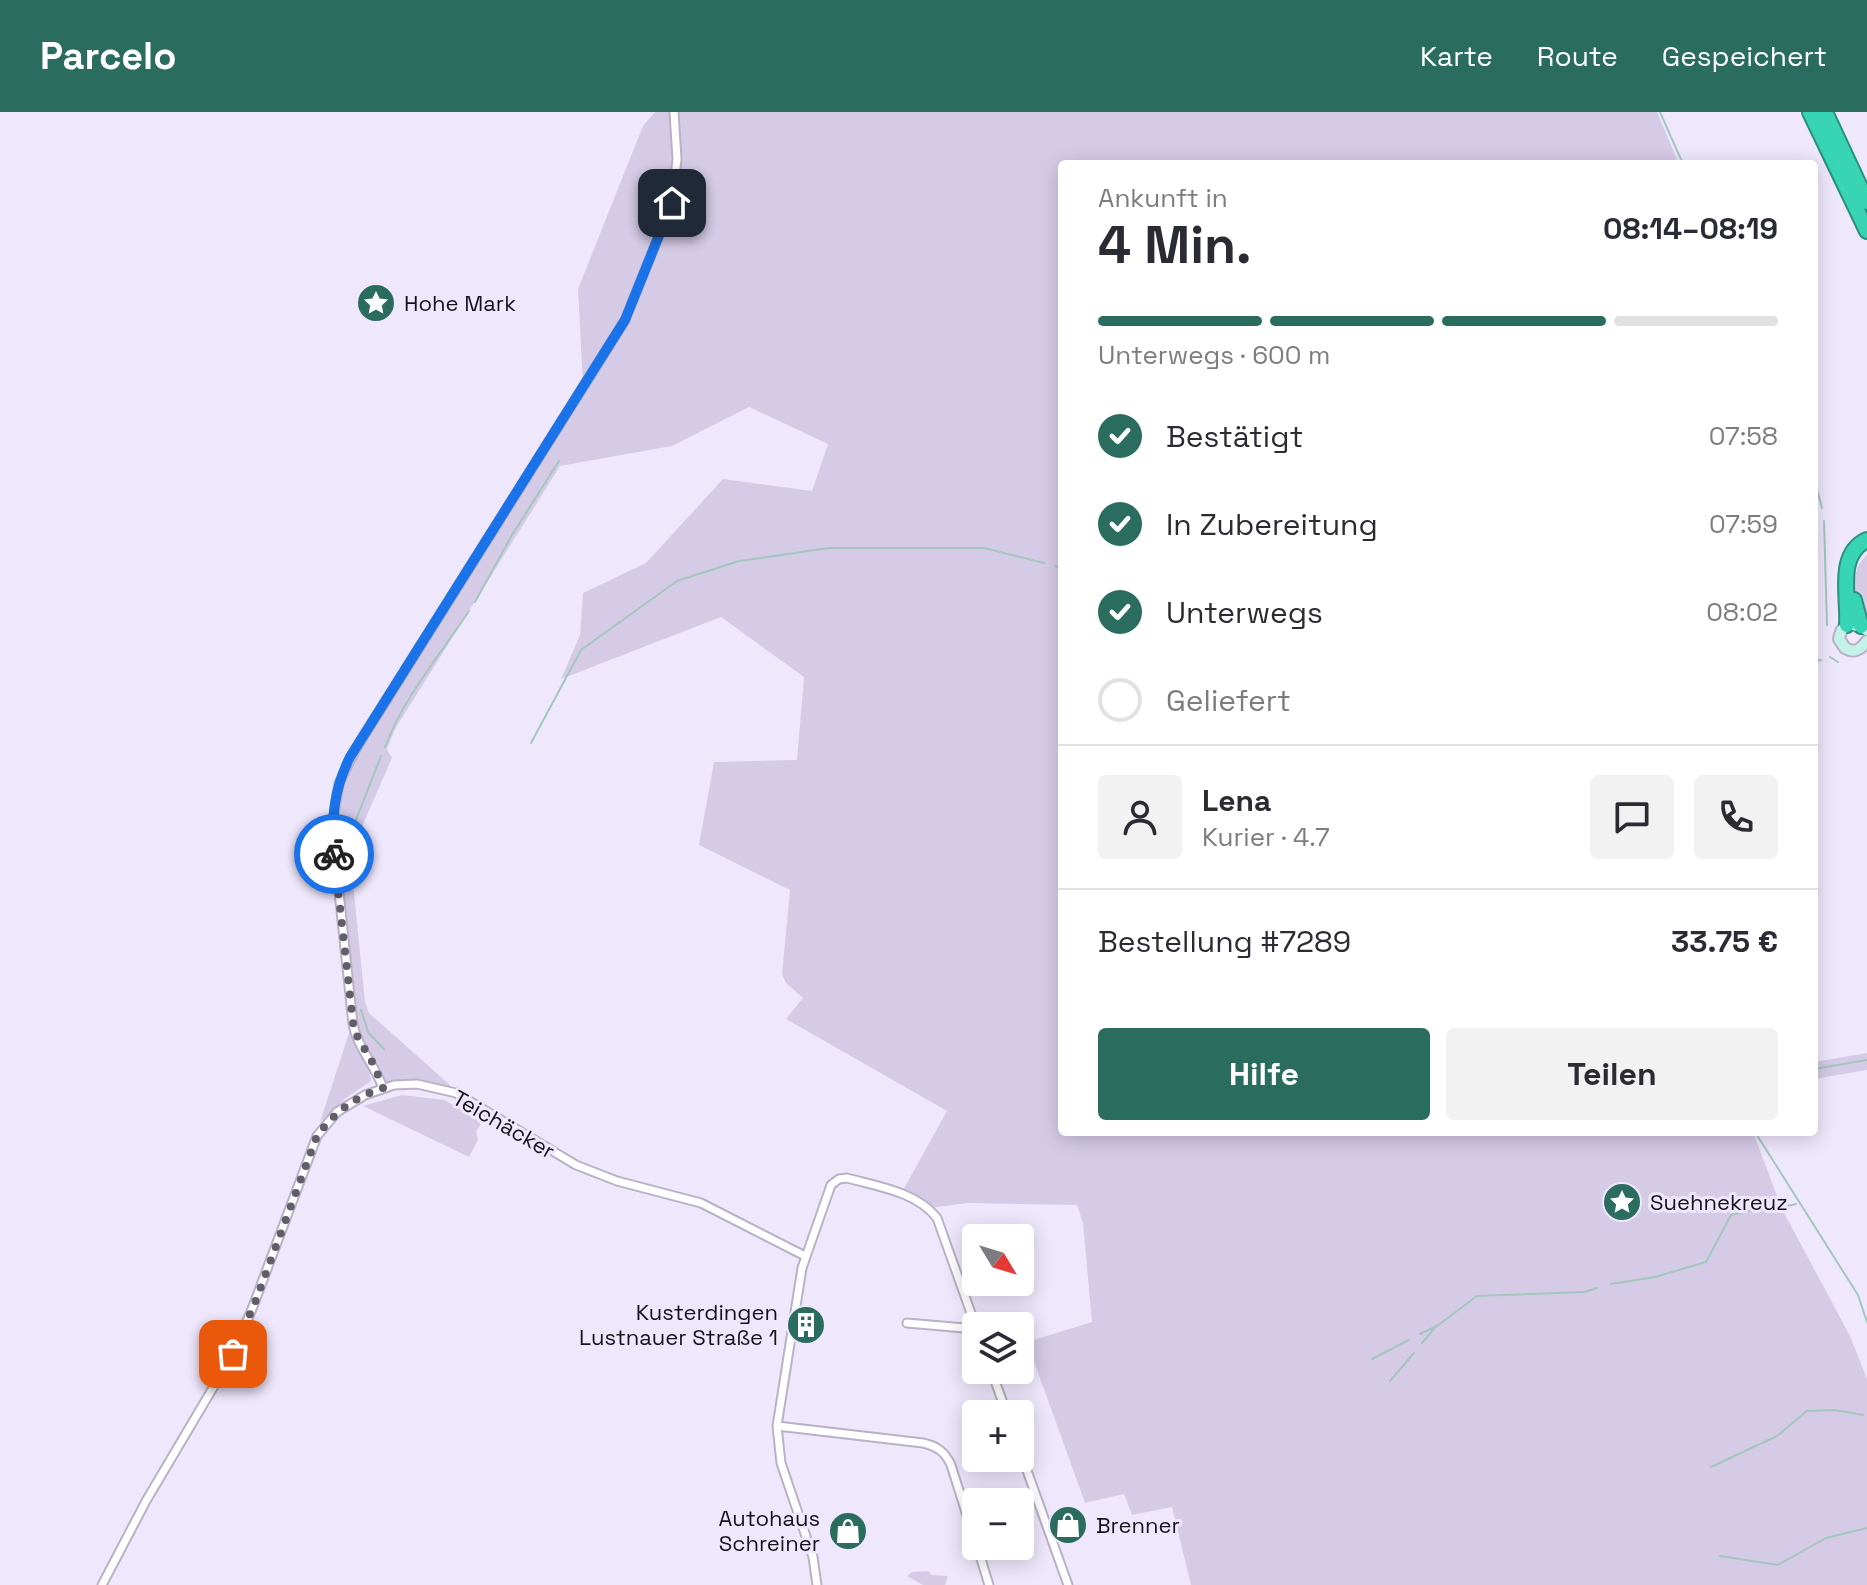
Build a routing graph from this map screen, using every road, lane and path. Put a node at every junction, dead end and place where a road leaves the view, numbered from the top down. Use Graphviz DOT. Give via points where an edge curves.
graph roads {
  1 [pos="674,112"];
  2 [pos="1810,112"];
  3 [pos="1825,112"];
  4 [pos="1867,202"];
  5 [pos="1867,231"];
  6 [pos="1867,540"];
  7 [pos="1867,550"];
  8 [pos="1862,632"];
  9 [pos="383,1088"];
  10 [pos="805,1256"];
  11 [pos="970,1312"];
  12 [pos="907,1323"];
  13 [pos="962,1327"];
  14 [pos="777,1426"];
  15 [pos="1028,1472"];
  16 [pos="962,1500"];
  17 [pos="981,1560"];
  18 [pos="102,1585"];
  19 [pos="817,1585"];
  20 [pos="989,1585"];
  21 [pos="1068,1585"];
  1 -- 9 [label="street" via="677,159 672,203 625,320 339,783 332,826 353,1024"];
  2 -- 5 [label="highway"];
  3 -- 4 [label="highway"];
  6 -- 8 [label="highway" via="1849,558"];
  7 -- 8 [label="highway" via="1853,571"];
  9 -- 10 [label="street, Teichäcker" via="417,1084 456,1093 576,1165 697,1201"];
  9 -- 18 [label="street, Teichäcker" via="347,1104 317,1136 233,1354"];
  10 -- 11 [label="street" via="826,1194 839,1179 892,1192 918,1201 937,1218"];
  10 -- 14 [label="street"];
  12 -- 13 [label="street"];
  14 -- 16 [label="street" via="937,1447 951,1465"];
  14 -- 19 [label="street" via="781,1463"];
  15 -- 21 [label="street"];
  17 -- 20 [label="street"];
}
